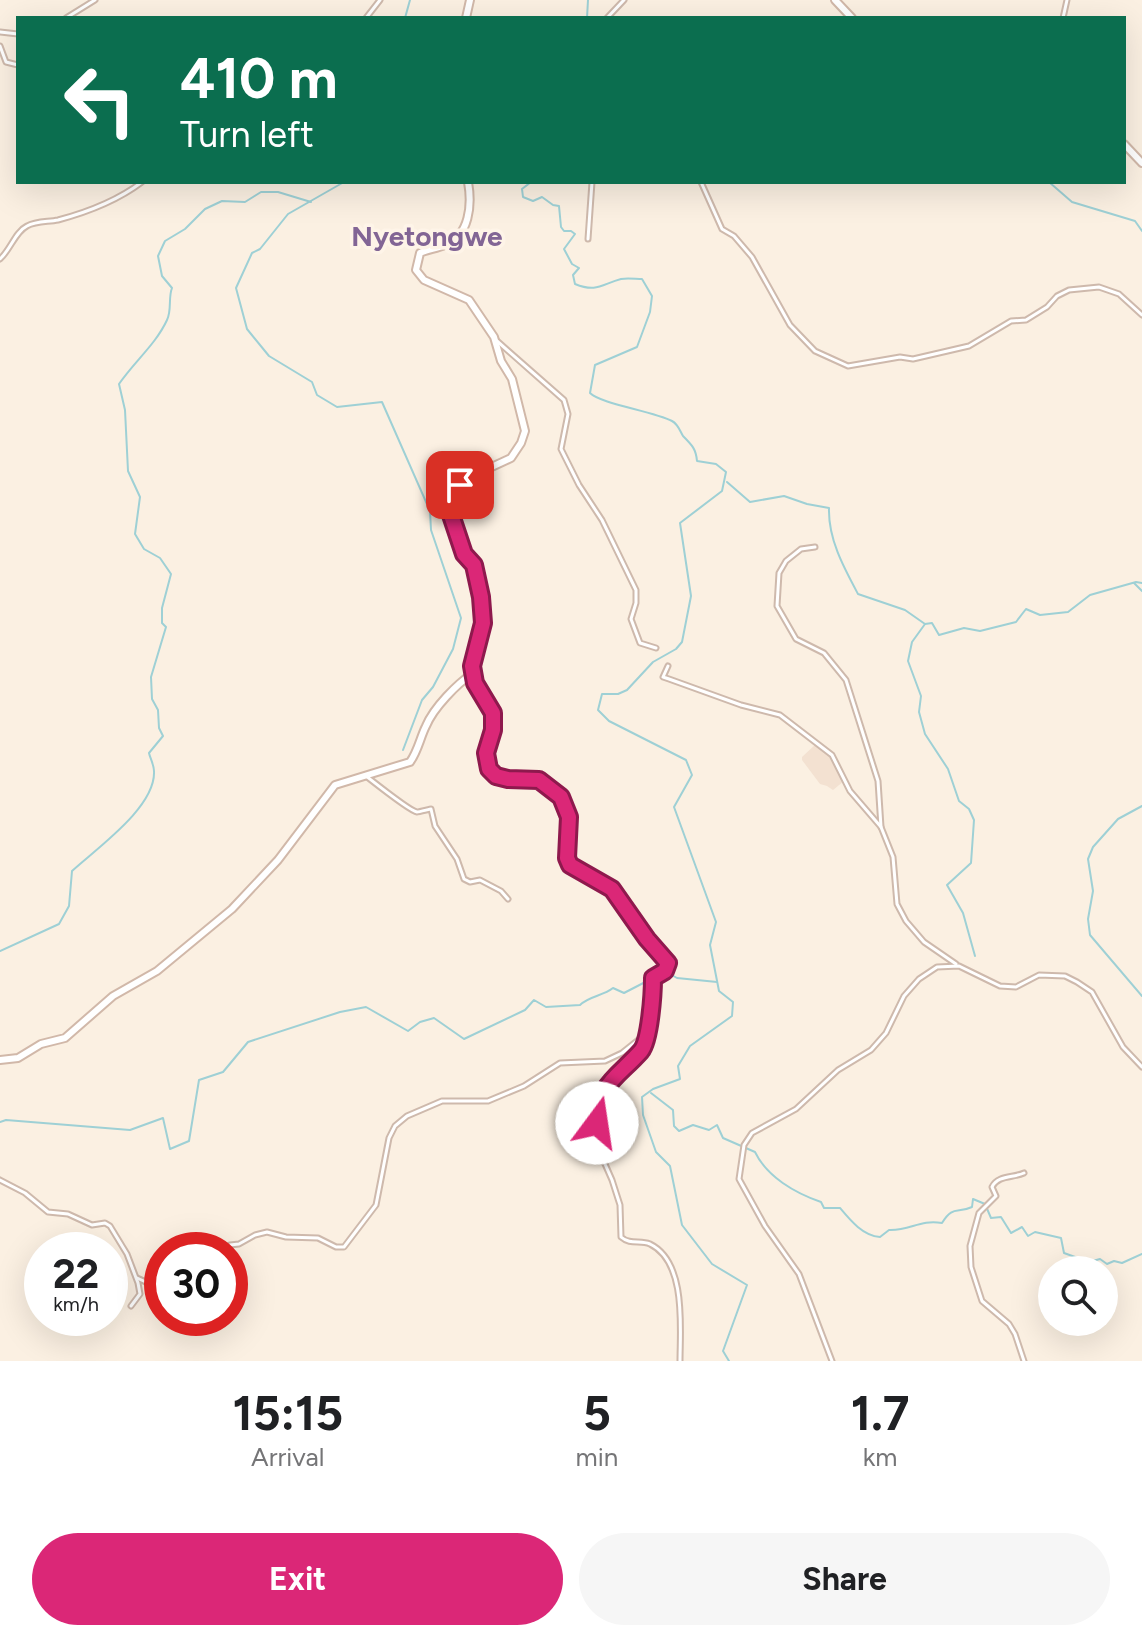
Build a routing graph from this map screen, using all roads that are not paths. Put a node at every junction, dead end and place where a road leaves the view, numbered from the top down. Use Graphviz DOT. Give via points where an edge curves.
graph roads {
  1 [pos="95,0"];
  2 [pos="380,0"];
  3 [pos="624,0"];
  4 [pos="835,0"];
  5 [pos="69,16"];
  6 [pos="368,16"];
  7 [pos="609,16"];
  8 [pos="850,16"];
  9 [pos="0,46"];
  10 [pos="16,64"];
  11 [pos="1126,146"];
  12 [pos="1142,163"];
  13 [pos="139,184"];
  14 [pos="468,184"];
  15 [pos="592,184"];
  16 [pos="702,184"];
  17 [pos="588,239"];
  18 [pos="0,259"];
  19 [pos="1142,315"];
  20 [pos="497,341"];
  21 [pos="815,547"];
  22 [pos="656,648"];
  23 [pos="668,666"];
  24 [pos="473,673"];
  25 [pos="366,776"];
  26 [pos="881,827"];
  27 [pos="508,899"];
  28 [pos="959,966"];
  29 [pos="647,1033"];
  30 [pos="0,1060"];
  31 [pos="1142,1067"];
  32 [pos="1024,1173"];
  33 [pos="0,1180"];
  34 [pos="248,1239"];
  35 [pos="137,1278"];
  36 [pos="144,1281"];
  37 [pos="131,1306"];
  38 [pos="680,1361"];
  39 [pos="832,1361"];
  40 [pos="1024,1361"];
  1 -- 5 [label="street"];
  2 -- 6 [label="street"];
  3 -- 7 [label="street"];
  4 -- 8 [label="street"];
  9 -- 10 [label="street" via="6,62"];
  11 -- 12 [label="street"];
  13 -- 18 [label="street" via="98,207 29,225"];
  14 -- 20 [label="street" via="465,225 451,243 420,253 416,270 424,280 469,300"];
  15 -- 17 [label="street"];
  16 -- 19 [label="street" via="722,229 752,257 790,325 815,351 848,366 969,346 1011,321 1026,320 1069,290 1099,287 1119,294"];
  20 -- 22 [label="street" via="564,400 568,414 561,449 632,582 636,595 631,619 640,643"];
  20 -- 24 [label="street" via="525,431 511,458 478,471 452,496 453,524 474,565 481,597 483,623"];
  21 -- 26 [label="street" via="801,549 786,561 779,573 777,606 796,639 824,653 846,680 878,781"];
  23 -- 26 [label="street" via="663,677 791,721 832,755 850,791"];
  24 -- 25 [label="street" via="453,687 432,714 410,762"];
  24 -- 29 [label="street" via="493,713 486,753 489,769 508,779 539,780 561,797 569,817 570,865 612,889 668,963 653,978"];
  25 -- 27 [label="street" via="406,807 416,812 431,809 464,879 480,880"];
  25 -- 30 [label="street" via="331,789 278,860 232,909 157,971 113,996 65,1038"];
  26 -- 28 [label="street" via="893,857 897,904 906,921 924,942"];
  28 -- 31 [label="street" via="1000,986 1016,987 1039,975 1077,982 1092,992 1123,1047"];
  28 -- 39 [label="street" via="937,967 919,979 880,1042 838,1070 796,1109 752,1133 744,1145 739,1179 799,1274"];
  29 -- 34 [label="street" via="605,1061 560,1063 488,1101 442,1101 407,1116 389,1138 376,1205 344,1247 267,1232"];
  29 -- 38 [label="street" via="641,1051 601,1095 598,1148 620,1205 621,1237 649,1243 675,1281 681,1311"];
  32 -- 40 [label="street" via="994,1182 996,1196 979,1213 970,1246 982,1301 1009,1324"];
  33 -- 35 [label="street" via="48,1212 92,1225 108,1224"];
  35 -- 36 [label="street"];
  35 -- 37 [label="street" via="140,1294"];
}
